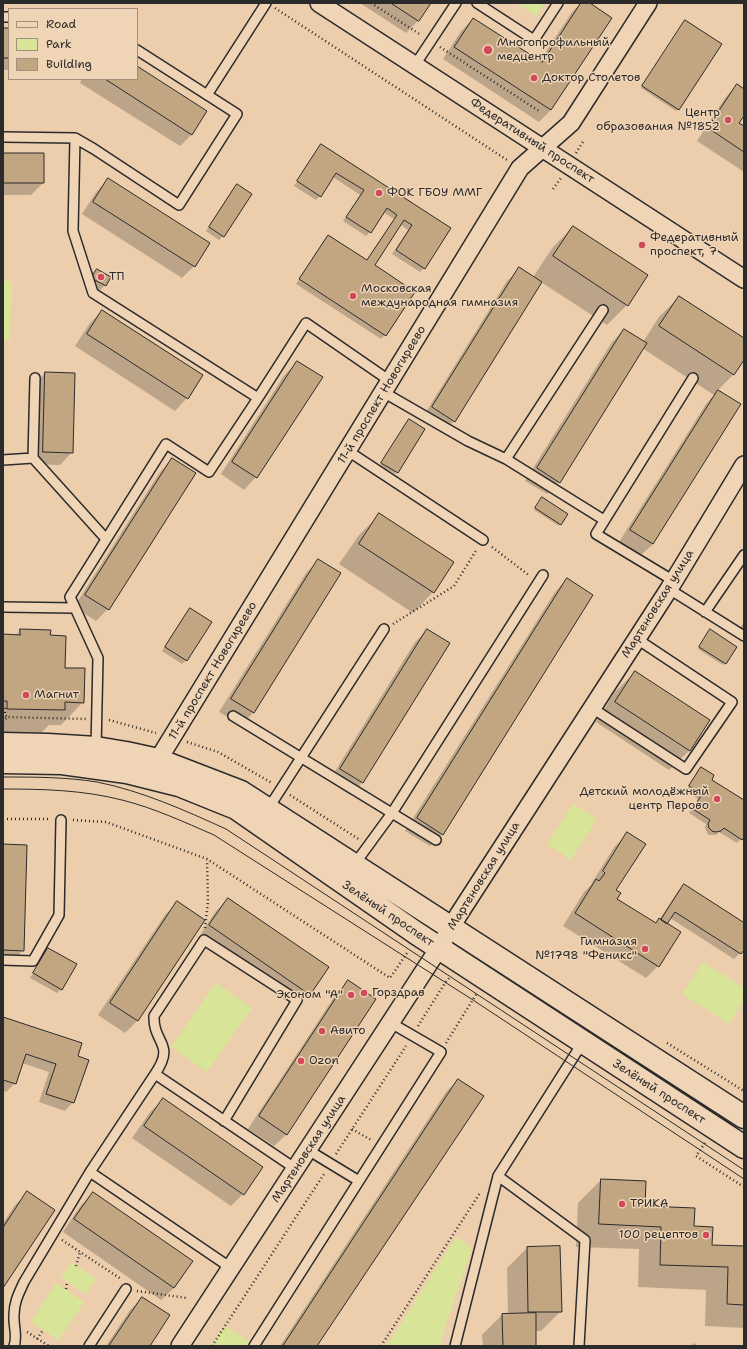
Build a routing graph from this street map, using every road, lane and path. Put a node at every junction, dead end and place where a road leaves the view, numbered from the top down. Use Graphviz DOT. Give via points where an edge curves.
graph roads {
  1 [pos="319,3"];
  2 [pos="371,3"];
  3 [pos="456,3"];
  4 [pos="477,3"];
  5 [pos="558,3"];
  6 [pos="644,4"];
  7 [pos="270,5"];
  8 [pos="430,41"];
  9 [pos="138,51"];
  10 [pos="415,65"];
  11 [pos="207,95"];
  12 [pos="539,111"];
  13 [pos="3,137"];
  14 [pos="75,138"];
  15 [pos="543,148"];
  16 [pos="508,160"];
  17 [pos="744,279"];
  18 [pos="603,310"];
  19 [pos="35,378"];
  20 [pos="693,378"];
  21 [pos="387,386"];
  22 [pos="258,398"];
  23 [pos="348,450"];
  24 [pos="33,458"];
  25 [pos="506,459"];
  26 [pos="3,460"];
  27 [pos="744,465"];
  28 [pos="604,520"];
  29 [pos="106,539"];
  30 [pos="483,540"];
  31 [pos="744,555"];
  32 [pos="541,578"];
  33 [pos="671,585"];
  34 [pos="3,607"];
  35 [pos="75,608"];
  36 [pos="705,612"];
  37 [pos="384,629"];
  38 [pos="744,636"];
  39 [pos="637,639"];
  40 [pos="3,706"];
  41 [pos="592,708"];
  42 [pos="233,716"];
  43 [pos="7,717"];
  44 [pos="3,744"];
  45 [pos="96,748"];
  46 [pos="301,758"];
  47 [pos="158,760"];
  48 [pos="3,762"];
  49 [pos="268,809"];
  50 [pos="392,813"];
  51 [pos="3,819"];
  52 [pos="60,820"];
  53 [pos="436,840"];
  54 [pos="207,859"];
  55 [pos="354,865"];
  56 [pos="451,927"];
  57 [pos="205,929"];
  58 [pos="439,948"];
  59 [pos="404,951"];
  60 [pos="3,960"];
  61 [pos="451,977"];
  62 [pos="485,979"];
  63 [pos="391,1024"];
  64 [pos="412,1036"];
  65 [pos="583,1042"];
  66 [pos="441,1052"];
  67 [pos="155,1074"];
  68 [pos="744,1116"];
  69 [pos="224,1121"];
  70 [pos="352,1129"];
  71 [pos="708,1139"];
  72 [pos="381,1146"];
  73 [pos="744,1147"];
  74 [pos="308,1150"];
  75 [pos="330,1164"];
  76 [pos="296,1169"];
  77 [pos="90,1172"];
  78 [pos="498,1176"];
  79 [pos="359,1181"];
  80 [pos="744,1188"];
  81 [pos="53,1234"];
  82 [pos="80,1252"];
  83 [pos="76,1266"];
  84 [pos="231,1268"];
  85 [pos="67,1282"];
  86 [pos="126,1289"];
  87 [pos="66,1290"];
  88 [pos="187,1298"];
  89 [pos="14,1324"];
  90 [pos="43,1330"];
  91 [pos="37,1339"];
  92 [pos="14,1346"];
  93 [pos="49,1346"];
  94 [pos="89,1346"];
  95 [pos="180,1346"];
  96 [pos="212,1346"];
  97 [pos="254,1346"];
  98 [pos="381,1346"];
  99 [pos="454,1346"];
  100 [pos="579,1346"];
  1 -- 10 [label="street, Федеративный проспект"];
  2 -- 8 [label="path"];
  3 -- 8 [label="lane"];
  4 -- 5 [label="lane" via="534,40"];
  6 -- 15 [label="street, 11-й проспект Новогиреево" via="570,124"];
  7 -- 11 [label="lane"];
  7 -- 16 [label="path"];
  8 -- 10 [label="lane"];
  8 -- 12 [label="path"];
  9 -- 11 [label="lane"];
  10 -- 15 [label="street, Федеративный проспект"];
  11 -- 14 [label="lane" via="237,114 179,205"];
  13 -- 14 [label="lane"];
  14 -- 22 [label="lane" via="73,231 93,293"];
  15 -- 17 [label="street, Федеративный проспект"];
  15 -- 21 [label="street, 11-й проспект Новогиреево" via="520,168"];
  18 -- 25 [label="lane"];
  19 -- 24 [label="lane"];
  20 -- 28 [label="lane"];
  21 -- 22 [label="lane" via="306,323"];
  21 -- 23 [label="street, 11-й проспект Новогиреево"];
  21 -- 25 [label="lane" via="468,441"];
  22 -- 29 [label="lane" via="209,472 166,444"];
  23 -- 30 [label="lane"];
  23 -- 47 [label="street, 11-й проспект Новогиреево"];
  24 -- 26 [label="lane"];
  24 -- 29 [label="lane"];
  25 -- 28 [label="lane"];
  27 -- 33 [label="street, Мартеновская улица"];
  28 -- 33 [label="lane" via="596,534"];
  29 -- 35 [label="lane" via="70,596"];
  30 -- 32 [label="path"];
  30 -- 37 [label="path" via="454,586"];
  31 -- 36 [label="lane"];
  32 -- 50 [label="lane"];
  33 -- 36 [label="lane"];
  33 -- 39 [label="street, Мартеновская улица"];
  34 -- 35 [label="lane"];
  35 -- 45 [label="lane" via="98,658"];
  36 -- 38 [label="lane"];
  37 -- 46 [label="lane"];
  39 -- 41 [label="street, Мартеновская улица"];
  39 -- 41 [label="lane" via="732,702 686,770"];
  40 -- 43 [label="path"];
  41 -- 56 [label="street, Мартеновская улица"];
  42 -- 46 [label="lane"];
  44 -- 45 [label="main road, Зелёный проспект"];
  45 -- 47 [label="main road, Зелёный проспект"];
  46 -- 49 [label="lane"];
  46 -- 50 [label="lane"];
  47 -- 49 [label="main road, Зелёный проспект" via="241,792"];
  48 -- 58 [label="main road, Зелёный проспект" via="62,763 127,772 179,785 236,808"];
  49 -- 55 [label="main road, Зелёный проспект"];
  50 -- 53 [label="lane"];
  50 -- 55 [label="lane"];
  51 -- 52 [label="path"];
  52 -- 54 [label="path" via="106,822"];
  52 -- 60 [label="lane" via="59,915 33,961"];
  54 -- 57 [label="path" via="208,902"];
  54 -- 59 [label="path" via="390,978 407,952"];
  55 -- 56 [label="main road, Зелёный проспект"];
  56 -- 58 [label="street, Мартеновская улица"];
  56 -- 68 [label="main road, Зелёный проспект"];
  58 -- 62 [label="main road, Зелёный проспект"];
  58 -- 63 [label="street, Мартеновская улица"];
  61 -- 64 [label="path"];
  62 -- 65 [label="main road, Зелёный проспект"];
  62 -- 66 [label="path"];
  63 -- 64 [label="lane"];
  63 -- 74 [label="street, Мартеновская улица"];
  64 -- 66 [label="lane"];
  64 -- 70 [label="path"];
  65 -- 73 [label="main road, Зелёный проспект"];
  65 -- 78 [label="lane"];
  66 -- 72 [label="lane"];
  67 -- 69 [label="lane"];
  67 -- 69 [label="lane" via="162,1064 164,1046 154,1025 154,1016 204,940 297,1000"];
  67 -- 77 [label="lane"];
  69 -- 76 [label="lane"];
  70 -- 72 [label="path"];
  70 -- 75 [label="path"];
  71 -- 80 [label="path" via="696,1156"];
  72 -- 79 [label="lane"];
  74 -- 75 [label="lane"];
  74 -- 76 [label="street, Мартеновская улица"];
  75 -- 79 [label="lane"];
  75 -- 96 [label="path"];
  76 -- 84 [label="street, Мартеновская улица"];
  77 -- 81 [label="lane"];
  77 -- 84 [label="lane"];
  78 -- 98 [label="path" via="493,1173"];
  78 -- 99 [label="lane"];
  78 -- 100 [label="lane" via="585,1240"];
  79 -- 97 [label="lane"];
  81 -- 82 [label="path"];
  81 -- 89 [label="lane" via="16,1299"];
  82 -- 83 [label="path"];
  82 -- 86 [label="path" via="122,1280"];
  84 -- 95 [label="street, Мартеновская улица"];
  85 -- 87 [label="path"];
  86 -- 88 [label="path"];
  86 -- 94 [label="lane"];
  89 -- 91 [label="path"];
  89 -- 92 [label="lane"];
  90 -- 91 [label="path"];
  91 -- 93 [label="path"];
}
